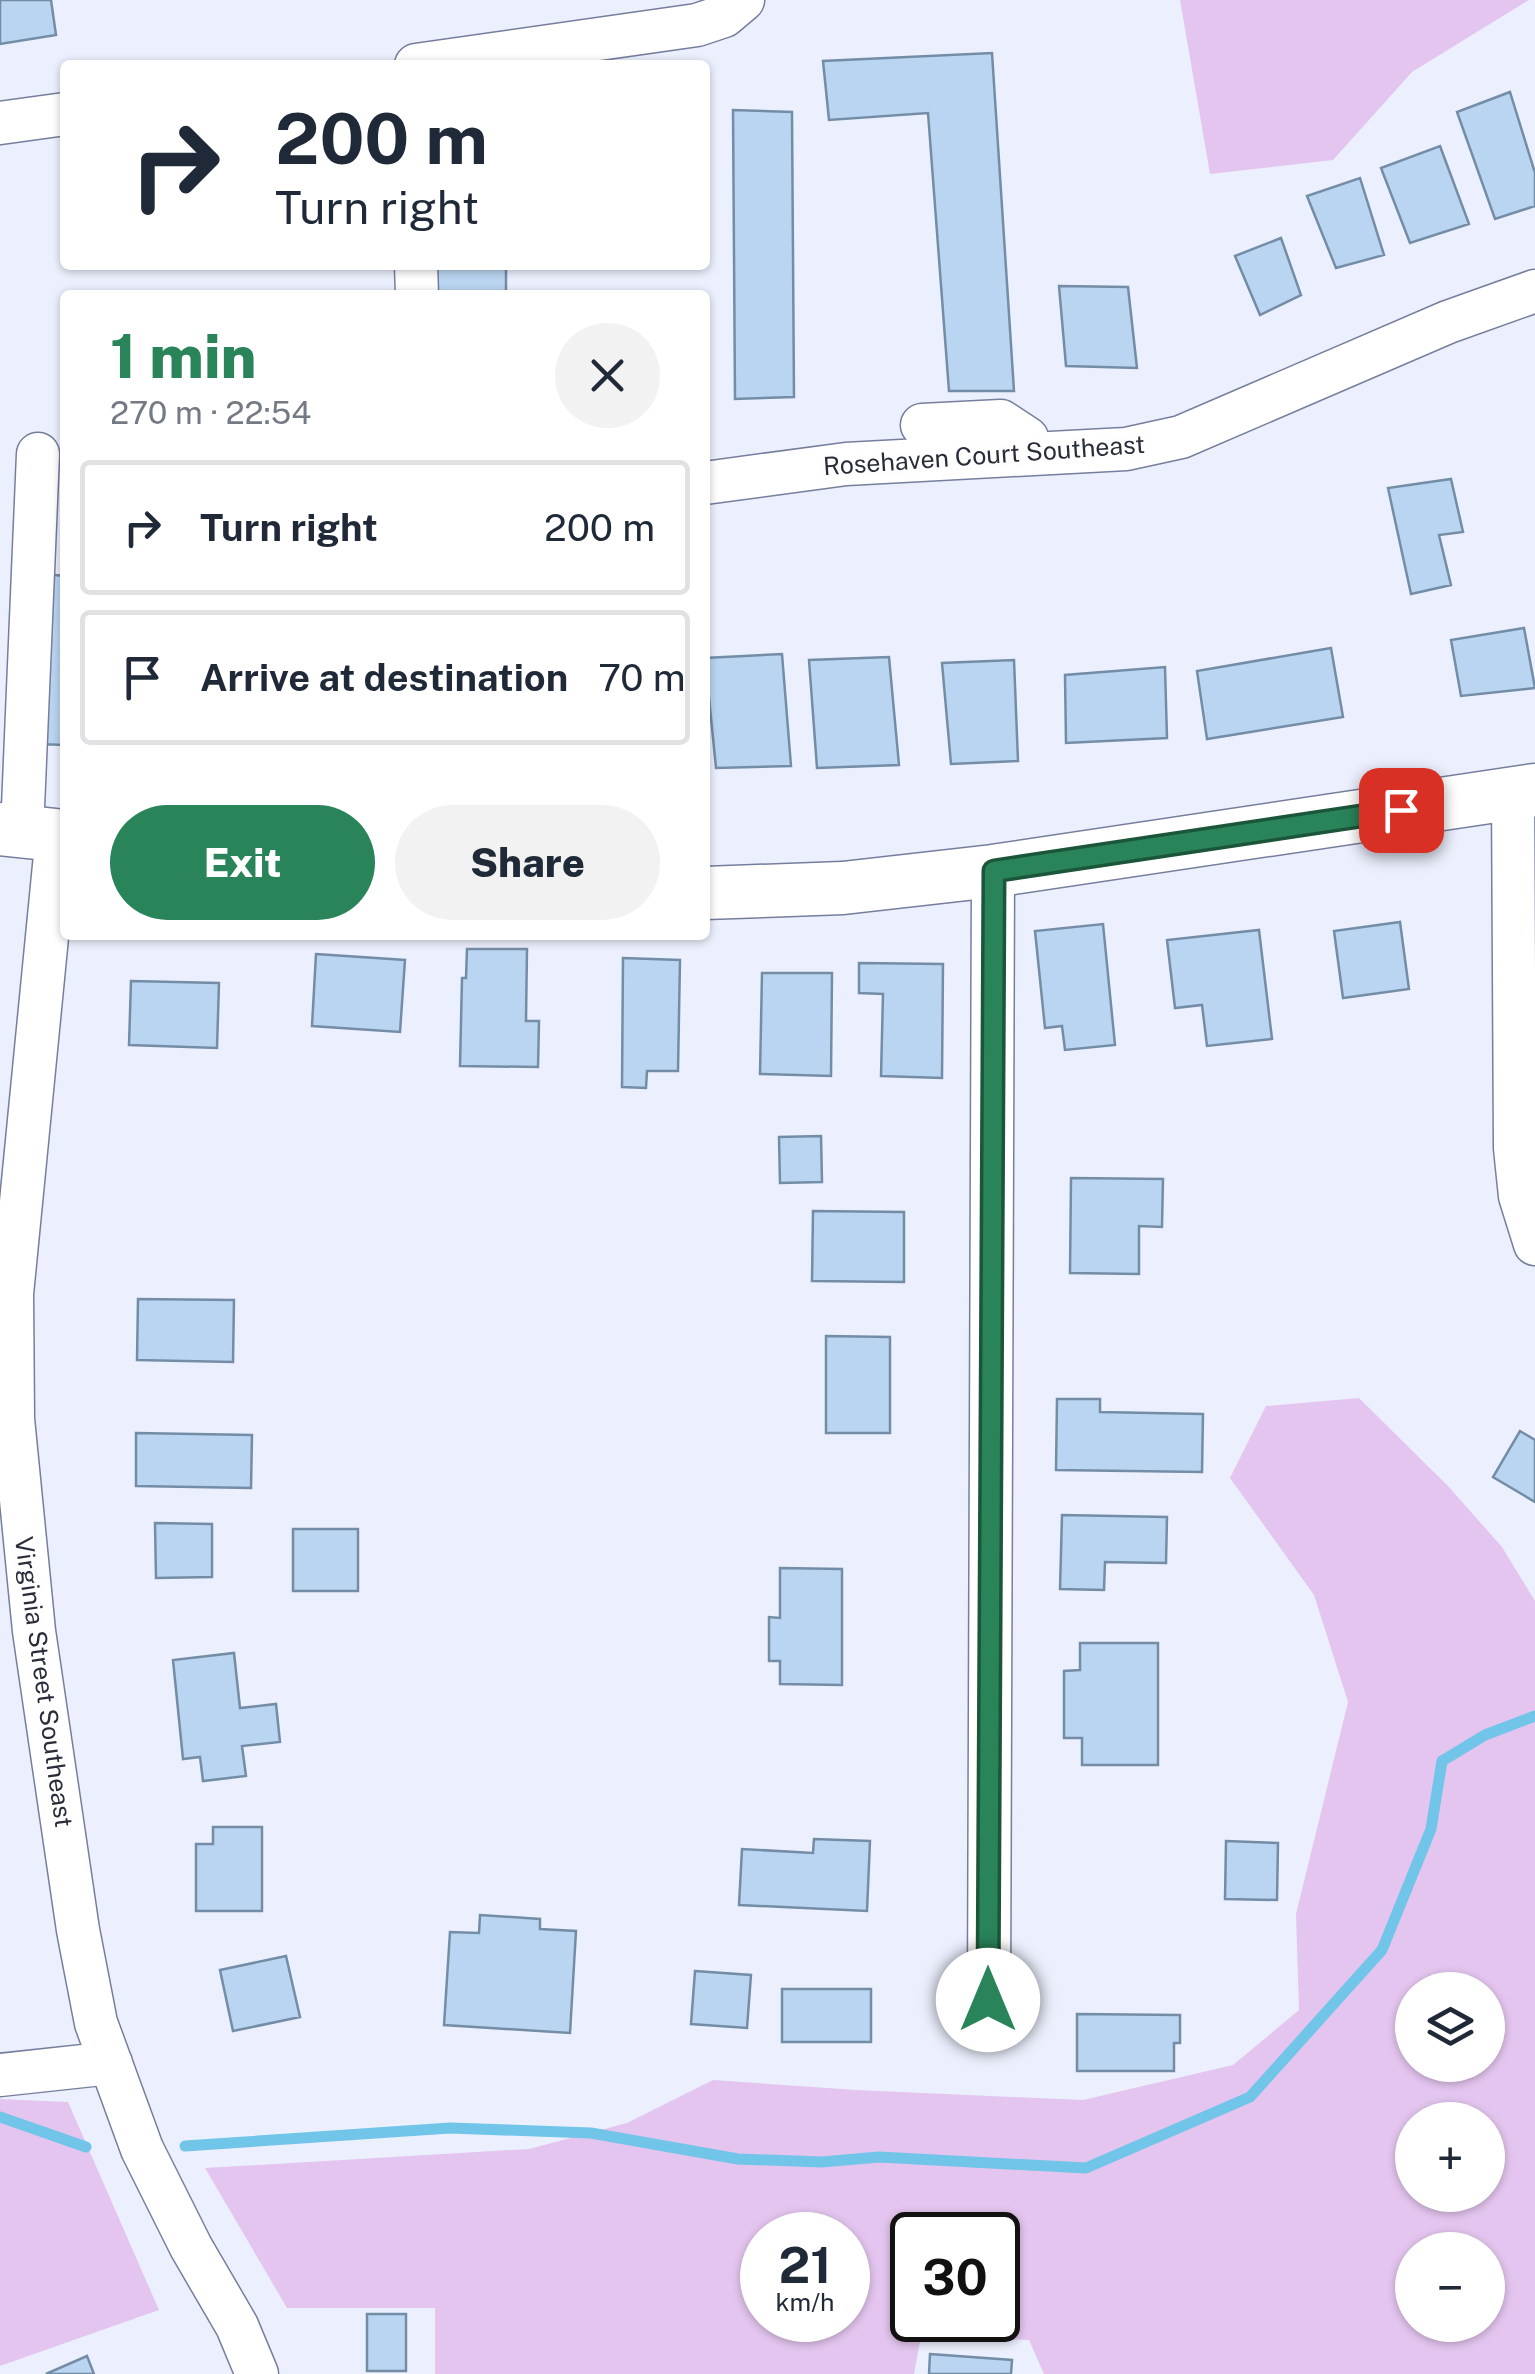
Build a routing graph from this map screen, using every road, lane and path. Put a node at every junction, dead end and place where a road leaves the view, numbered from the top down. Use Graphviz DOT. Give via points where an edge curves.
graph roads {
  1 [pos="743,0"];
  2 [pos="454,60"];
  3 [pos="60,115"];
  4 [pos="0,124"];
  5 [pos="1535,291"];
  6 [pos="922,425"];
  7 [pos="38,454"];
  8 [pos="1029,454"];
  9 [pos="710,482"];
  10 [pos="1524,792"];
  11 [pos="36,832"];
  12 [pos="994,871"];
  13 [pos="710,893"];
  14 [pos="1535,1244"];
  15 [pos="988,2000"];
  16 [pos="111,2062"];
  17 [pos="0,2076"];
  18 [pos="256,2374"];
  1 -- 2 [label="street" via="697,25"];
  3 -- 4 [label="street"];
  5 -- 8 [label="street, Rosehaven Court Southeast" via="1181,436 1126,449"];
  6 -- 8 [label="street" via="1001,420 1027,438"];
  7 -- 11 [label="street, Virginia Street Southeast"];
  8 -- 9 [label="street, Rosehaven Court Southeast" via="846,464"];
  10 -- 12 [label="main road"];
  10 -- 14 [label="street" via="1516,1148 1520,1196"];
  11 -- 16 [label="street, Virginia Street Southeast" via="12,1294 12,1419 34,1631 78,1930 96,2023"];
  12 -- 13 [label="main road" via="843,888"];
  12 -- 15 [label="street"];
  16 -- 17 [label="street"];
  16 -- 18 [label="street, Virginia Street Southeast" via="142,2149"];
}
